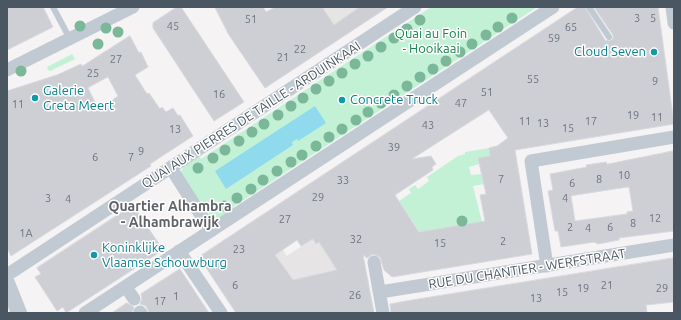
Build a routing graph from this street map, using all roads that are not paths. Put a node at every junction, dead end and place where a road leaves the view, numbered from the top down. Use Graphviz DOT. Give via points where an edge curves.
graph roads {
  1 [pos="53,7"];
  2 [pos="133,7"];
  3 [pos="415,7"];
  4 [pos="553,7"];
  5 [pos="589,7"];
  6 [pos="672,7"];
  7 [pos="674,23"];
  8 [pos="609,37"];
  9 [pos="70,40"];
  10 [pos="7,70"];
  11 [pos="674,137"];
  12 [pos="170,168"];
  13 [pos="211,231"];
  14 [pos="674,245"];
  15 [pos="179,251"];
  16 [pos="374,262"];
  17 [pos="547,266"];
  18 [pos="7,275"];
  19 [pos="7,284"];
  20 [pos="126,287"];
  21 [pos="380,292"];
  22 [pos="134,299"];
  23 [pos="19,313"];
  24 [pos="85,313"];
  25 [pos="221,313"];
  26 [pos="384,313"];
  1 -- 9 [label="lane"];
  2 -- 9 [label="street"];
  3 -- 12 [label="street, QUAI AUX PIERRES DE TAILLE - ARDUINKAAI"];
  4 -- 13 [label="street"];
  5 -- 8 [label="lane"];
  6 -- 7 [label="street"];
  9 -- 10 [label="street"];
  11 -- 17 [label="street" via="531,161"];
  12 -- 13 [label="street"];
  12 -- 18 [label="street, QUAI AUX PIERRES DE TAILLE - ARDUINKAAI"];
  13 -- 15 [label="street"];
  14 -- 17 [label="street, RUE DU CHANTIER - WERFSTRAAT"];
  15 -- 20 [label="street"];
  15 -- 25 [label="street"];
  16 -- 21 [label="street"];
  17 -- 21 [label="street, RUE DU CHANTIER - WERFSTRAAT"];
  19 -- 23 [label="street"];
  20 -- 22 [label="street"];
  20 -- 24 [label="street"];
  21 -- 26 [label="street"];
}
